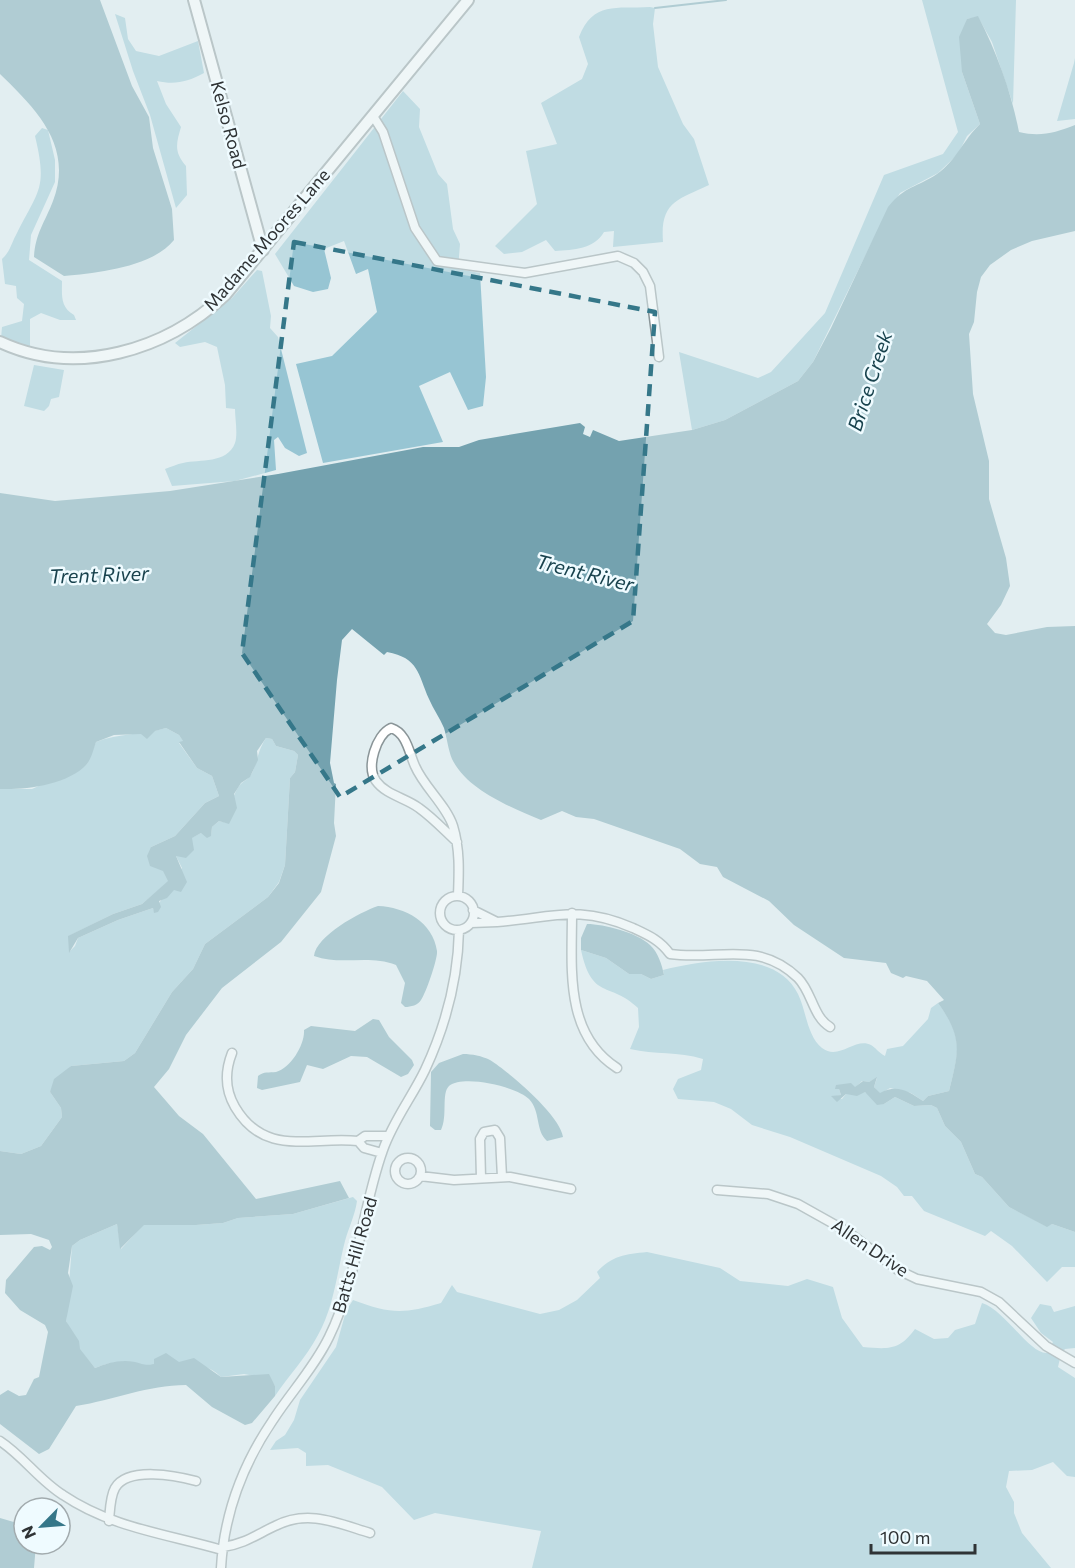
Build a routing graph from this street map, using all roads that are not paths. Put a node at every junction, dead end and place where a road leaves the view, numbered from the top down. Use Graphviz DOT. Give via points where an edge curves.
graph roads {
  1 [pos="194,0"];
  2 [pos="468,0"];
  3 [pos="373,116"];
  4 [pos="263,250"];
  5 [pos="0,342"];
  6 [pos="659,357"];
  7 [pos="443,810"];
  8 [pos="433,819"];
  9 [pos="457,842"];
  10 [pos="458,896"];
  11 [pos="474,910"];
  12 [pos="572,913"];
  13 [pos="497,922"];
  14 [pos="471,923"];
  15 [pos="459,930"];
  16 [pos="830,1027"];
  17 [pos="232,1053"];
  18 [pos="617,1068"];
  19 [pos="388,1136"];
  20 [pos="358,1141"];
  21 [pos="382,1153"];
  22 [pos="379,1163"];
  23 [pos="395,1168"];
  24 [pos="420,1176"];
  25 [pos="502,1177"];
  26 [pos="481,1178"];
  27 [pos="571,1189"];
  28 [pos="717,1190"];
  29 [pos="1075,1363"];
  30 [pos="0,1441"];
  31 [pos="196,1481"];
  32 [pos="109,1521"];
  33 [pos="370,1533"];
  34 [pos="223,1549"];
  35 [pos="221,1568"];
  1 -- 4 [label="street, Kelso Road"];
  2 -- 3 [label="street, Madame Moores Lane"];
  3 -- 4 [label="street, Madame Moores Lane"];
  3 -- 6 [label="street" via="383,132 415,228 437,261 525,273 618,256 634,263 650,286"];
  4 -- 5 [label="street, Madame Moores Lane" via="209,309 157,342 79,358 40,355"];
  7 -- 8 [label="street"];
  7 -- 8 [label="street" via="415,767 402,735 391,728 385,731 376,749 374,779"];
  7 -- 9 [label="street" via="452,822"];
  8 -- 9 [label="street"];
  9 -- 10 [label="street"];
  10 -- 11 [label="street" via="468,900"];
  10 -- 15 [label="street" via="447,899 440,914 444,924"];
  11 -- 13 [label="street"];
  11 -- 14 [label="street"];
  12 -- 13 [label="street"];
  12 -- 16 [label="street" via="622,923 661,942 670,954 693,957 741,953 766,958 798,978 817,1013"];
  12 -- 18 [label="street" via="572,974 578,1014 593,1046"];
  13 -- 14 [label="street"];
  14 -- 15 [label="street"];
  15 -- 19 [label="street, Batts Hill Road" via="456,980 446,1018 425,1070"];
  17 -- 20 [label="street" via="227,1067 230,1095 243,1118 263,1136 284,1142 337,1138"];
  19 -- 20 [label="street" via="365,1136"];
  19 -- 21 [label="street, Batts Hill Road"];
  20 -- 21 [label="street" via="364,1148"];
  21 -- 22 [label="street, Batts Hill Road"];
  22 -- 23 [label="street"];
  22 -- 34 [label="street, Batts Hill Road" via="336,1320 319,1356 272,1420 252,1455 236,1494"];
  23 -- 24 [label="street" via="398,1180 406,1184"];
  23 -- 24 [label="street" via="403,1158 412,1158 421,1167"];
  24 -- 26 [label="street"];
  25 -- 26 [label="street"];
  25 -- 26 [label="street" via="500,1138 495,1130 484,1132 480,1139"];
  25 -- 27 [label="street"];
  28 -- 29 [label="street, Allen Drive" via="768,1194 798,1204 848,1232 898,1270 917,1279 981,1292 999,1302 1047,1347"];
  30 -- 32 [label="street" via="52,1488"];
  31 -- 32 [label="street" via="170,1474 126,1478 114,1490"];
  32 -- 34 [label="street"];
  33 -- 34 [label="street" via="332,1520 297,1518"];
  34 -- 35 [label="street, Batts Hill Road"];
}
